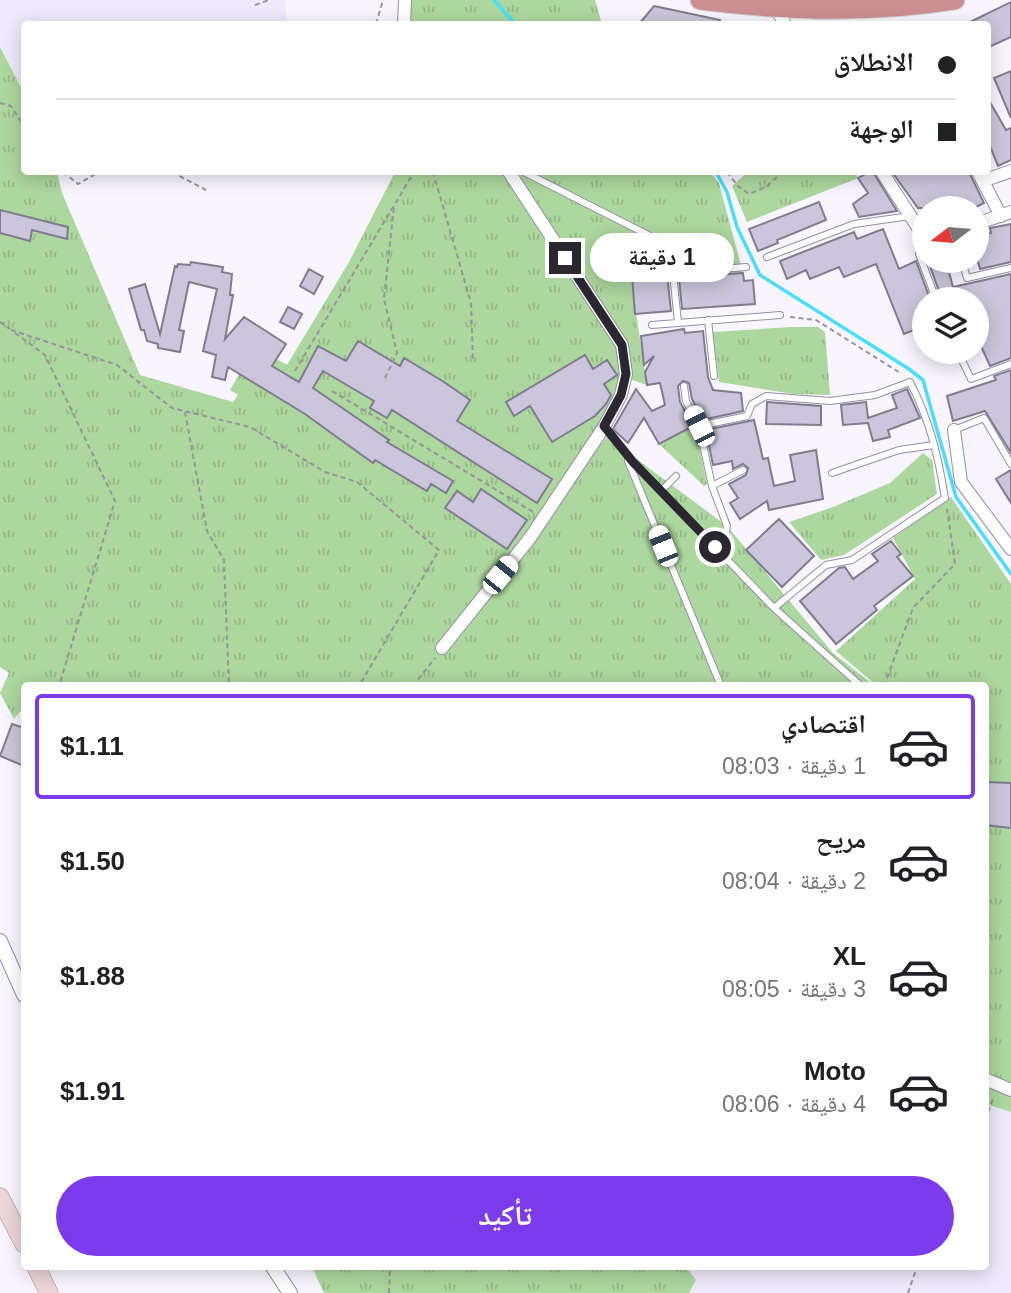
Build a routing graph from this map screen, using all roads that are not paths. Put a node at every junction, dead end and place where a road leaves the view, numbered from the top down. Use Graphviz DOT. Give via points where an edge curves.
graph roads {
  1 [pos="405,0"];
  2 [pos="700,0"];
  3 [pos="955,0"];
  4 [pos="780,16"];
  5 [pos="404,21"];
  6 [pos="1011,170"];
  7 [pos="991,174"];
  8 [pos="511,175"];
  9 [pos="530,175"];
  10 [pos="884,175"];
  11 [pos="980,176"];
  12 [pos="1006,214"];
  13 [pos="910,216"];
  14 [pos="912,219"];
  15 [pos="989,220"];
  16 [pos="766,257"];
  17 [pos="746,267"];
  18 [pos="1011,268"];
  19 [pos="673,273"];
  20 [pos="966,273"];
  21 [pos="989,273"];
  22 [pos="989,273"];
  23 [pos="780,315"];
  24 [pos="708,320"];
  25 [pos="678,322"];
  26 [pos="652,325"];
  27 [pos="964,364"];
  28 [pos="1011,364"];
  29 [pos="714,376"];
  30 [pos="684,386"];
  31 [pos="604,426"];
  32 [pos="699,426"];
  33 [pos="954,430"];
  34 [pos="934,445"];
  35 [pos="625,452"];
  36 [pos="1011,464"];
  37 [pos="743,470"];
  38 [pos="832,473"];
  39 [pos="676,476"];
  40 [pos="712,486"];
  41 [pos="661,491"];
  42 [pos="715,547"];
  43 [pos="1011,549"];
  44 [pos="774,608"];
  45 [pos="442,649"];
  46 [pos="719,682"];
  47 [pos="857,682"];
  48 [pos="0,941"];
  49 [pos="21,988"];
  50 [pos="989,1081"];
  51 [pos="1005,1088"];
  52 [pos="0,1197"];
  53 [pos="21,1238"];
  54 [pos="38,1270"];
  55 [pos="275,1270"];
  56 [pos="49,1293"];
  57 [pos="290,1293"];
  1 -- 5 [label="street"];
  2 -- 4 [label="highway"];
  3 -- 4 [label="highway"];
  6 -- 7 [label="street"];
  8 -- 31 [label="street" via="622,345 626,374 621,395"];
  9 -- 19 [label="lane" via="656,239 671,254"];
  10 -- 13 [label="street"];
  11 -- 12 [label="street"];
  12 -- 15 [label="street"];
  13 -- 14 [label="street"];
  13 -- 16 [label="lane" via="854,224"];
  17 -- 19 [label="lane"];
  18 -- 22 [label="lane"];
  19 -- 25 [label="lane"];
  20 -- 21 [label="lane" via="967,278"];
  23 -- 24 [label="lane"];
  24 -- 25 [label="lane"];
  24 -- 29 [label="lane"];
  25 -- 26 [label="lane"];
  27 -- 28 [label="lane" via="971,379"];
  30 -- 32 [label="lane"];
  31 -- 35 [label="lane"];
  31 -- 45 [label="street" via="530,538"];
  32 -- 34 [label="lane" via="747,416 752,404 766,396 830,401 875,395 910,382 925,411"];
  32 -- 40 [label="lane"];
  33 -- 36 [label="lane" via="984,418"];
  33 -- 43 [label="street" via="961,482"];
  34 -- 38 [label="lane" via="899,450"];
  34 -- 44 [label="lane" via="945,498 852,560 826,565"];
  35 -- 41 [label="lane"];
  35 -- 46 [label="lane"];
  37 -- 40 [label="lane"];
  39 -- 41 [label="lane"];
  40 -- 42 [label="lane" via="727,526 725,537"];
  41 -- 42 [label="lane"];
  42 -- 44 [label="lane"];
  44 -- 47 [label="lane"];
  48 -- 49 [label="street"];
  50 -- 51 [label="street"];
  52 -- 53 [label="main road"];
  54 -- 56 [label="main road"];
  55 -- 57 [label="street"];
}
